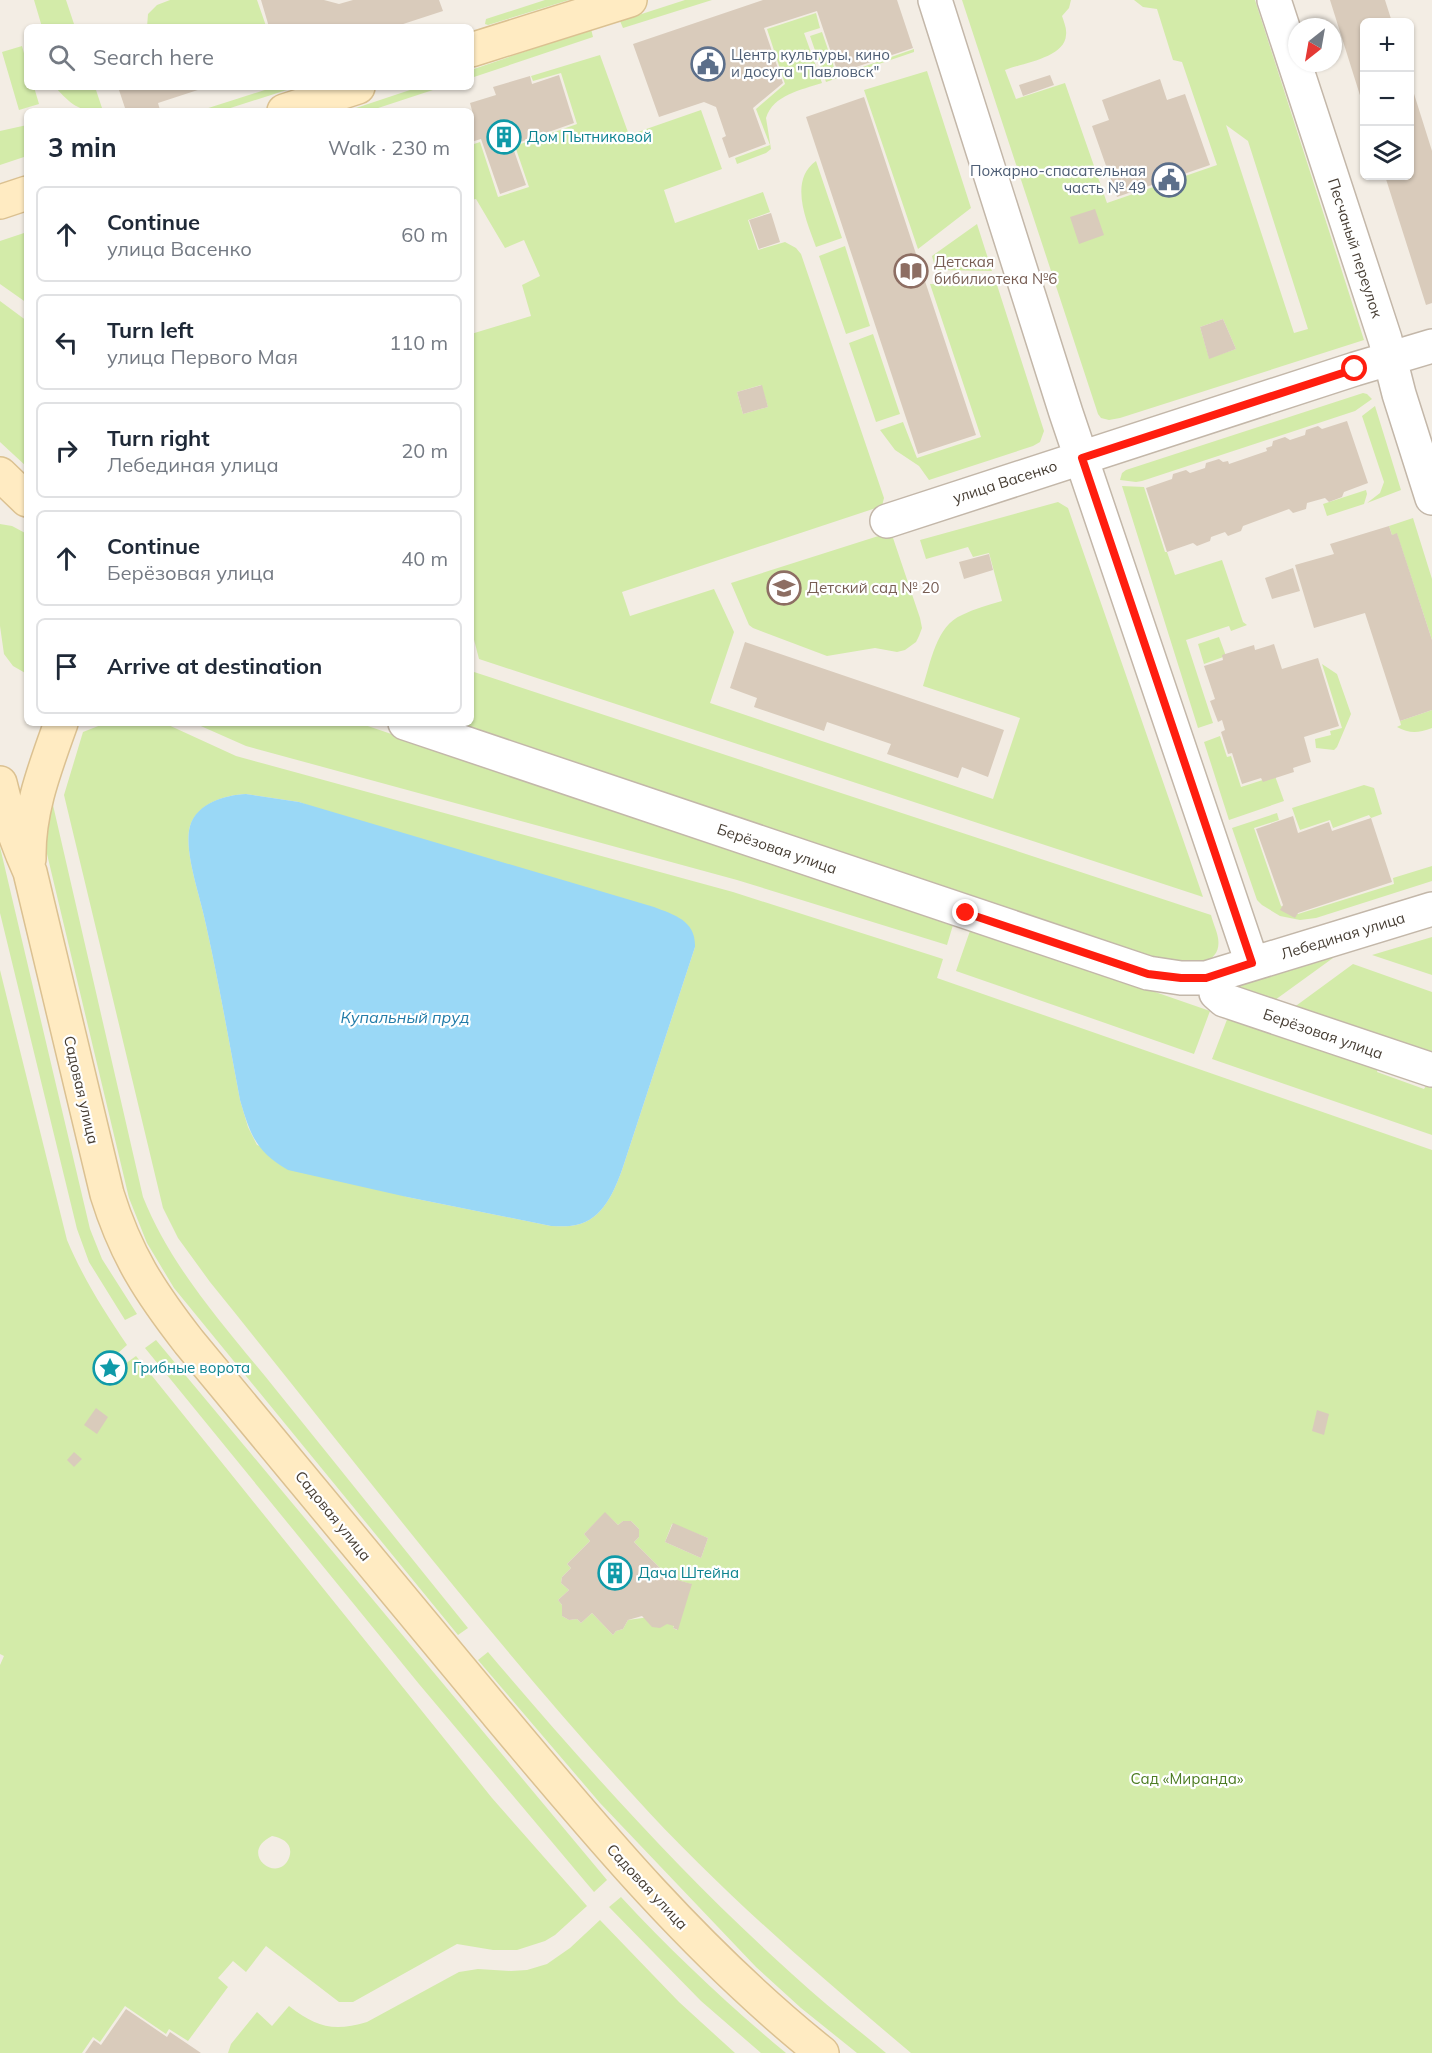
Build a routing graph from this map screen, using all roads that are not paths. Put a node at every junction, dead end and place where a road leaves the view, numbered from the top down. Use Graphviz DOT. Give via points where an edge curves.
graph roads {
  1 [pos="630,0"];
  2 [pos="935,0"];
  3 [pos="1274,0"];
  4 [pos="474,49"];
  5 [pos="349,90"];
  6 [pos="293,108"];
  7 [pos="24,194"];
  8 [pos="0,202"];
  9 [pos="1432,346"];
  10 [pos="1390,360"];
  11 [pos="1082,458"];
  12 [pos="0,474"];
  13 [pos="24,497"];
  14 [pos="1432,498"];
  15 [pos="887,521"];
  16 [pos="60,726"];
  17 [pos="414,726"];
  18 [pos="0,783"];
  19 [pos="30,872"];
  20 [pos="1432,909"];
  21 [pos="1252,963"];
  22 [pos="1148,974"];
  23 [pos="1216,993"];
  24 [pos="1432,1071"];
  25 [pos="822,2053"];
  1 -- 4 [label="main road"];
  2 -- 11 [label="street"];
  3 -- 10 [label="street, Песчаный переулок"];
  5 -- 6 [label="main road"];
  7 -- 8 [label="main road"];
  9 -- 10 [label="street, улица Васенко"];
  10 -- 11 [label="street, улица Васенко"];
  10 -- 14 [label="street, Песчаный переулок"];
  11 -- 15 [label="street, улица Васенко"];
  11 -- 21 [label="street"];
  12 -- 13 [label="main road"];
  16 -- 19 [label="main road, Садовая улица" via="35,798"];
  17 -- 22 [label="street, Берёзовая улица"];
  18 -- 19 [label="main road, Садовая улица" via="5,808"];
  19 -- 25 [label="main road, Садовая улица" via="106,1194 127,1251 155,1297 608,1846 718,1962"];
  20 -- 21 [label="street, Лебединая улица"];
  21 -- 22 [label="street, Лебединая улица" via="1206,978"];
  23 -- 24 [label="street, Берёзовая улица" via="1224,1000"];
}
